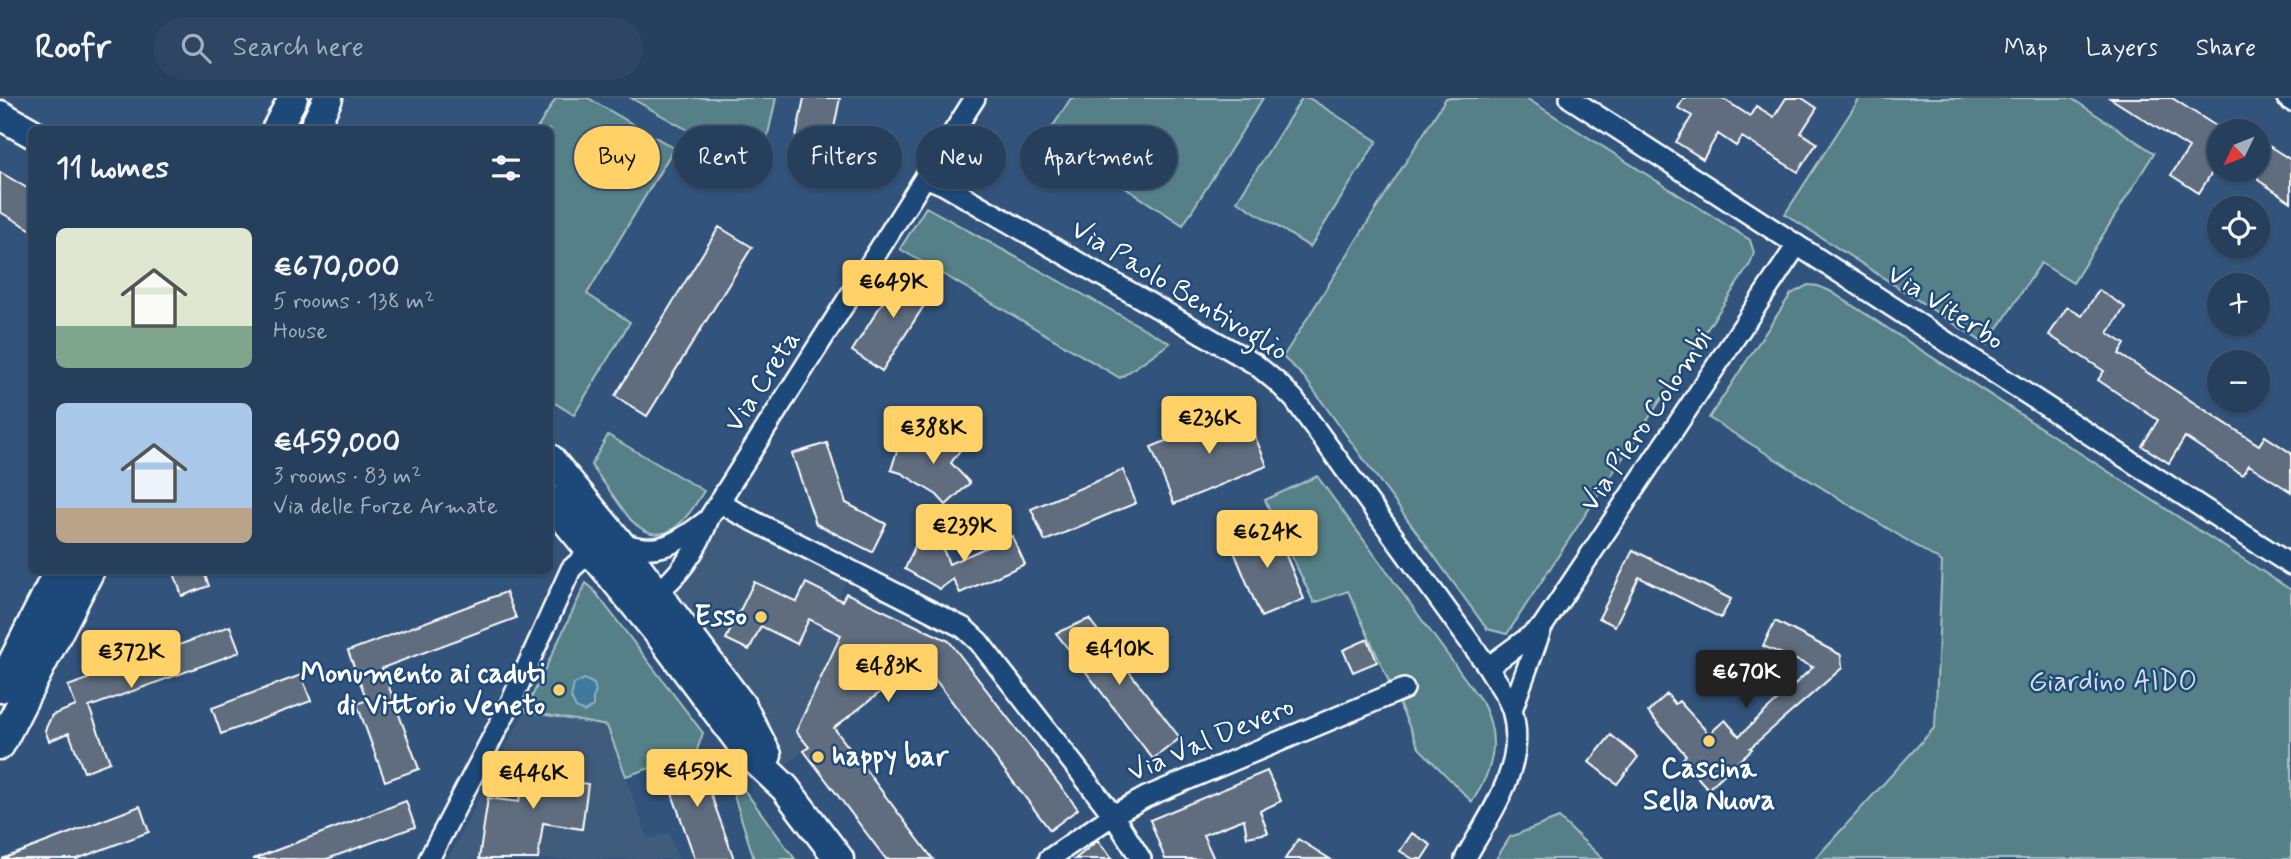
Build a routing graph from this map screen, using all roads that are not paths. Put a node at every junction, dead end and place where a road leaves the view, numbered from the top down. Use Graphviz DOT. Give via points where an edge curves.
graph roads {
  1 [pos="292,98"];
  2 [pos="328,98"];
  3 [pos="975,98"];
  4 [pos="1570,98"];
  5 [pos="0,115"];
  6 [pos="278,126"];
  7 [pos="315,126"];
  8 [pos="957,126"];
  9 [pos="28,131"];
  10 [pos="917,189"];
  11 [pos="951,189"];
  12 [pos="1797,245"];
  13 [pos="553,464"];
  14 [pos="553,503"];
  15 [pos="714,510"];
  16 [pos="604,545"];
  17 [pos="2291,565"];
  18 [pos="57,574"];
  19 [pos="88,574"];
  20 [pos="643,596"];
  21 [pos="1542,627"];
  22 [pos="1488,667"];
  23 [pos="0,688"];
  24 [pos="1404,689"];
  25 [pos="1512,710"];
  26 [pos="0,745"];
  27 [pos="1113,815"];
  28 [pos="429,859"];
  29 [pos="839,859"];
  30 [pos="1049,859"];
  31 [pos="1141,859"];
  32 [pos="1465,859"];
  1 -- 6 [label="street"];
  2 -- 7 [label="street"];
  3 -- 8 [label="street, Via Creta"];
  4 -- 12 [label="street, Via Viterbo"];
  5 -- 9 [label="street"];
  10 -- 15 [label="street, Via Creta"];
  11 -- 22 [label="street, Via Paolo Bentivoglio" via="1255,364 1279,383"];
  12 -- 17 [label="street, Via Viterbo"];
  12 -- 21 [label="street, Via Piero Colombi"];
  13 -- 16 [label="street"];
  14 -- 16 [label="street"];
  15 -- 16 [label="street, Via Creta" via="688,535 652,550"];
  15 -- 20 [label="street, Via Creta" via="703,535 671,581"];
  15 -- 27 [label="street" via="734,511 964,628"];
  16 -- 20 [label="street"];
  16 -- 28 [label="street" via="571,569 511,702"];
  18 -- 23 [label="street"];
  19 -- 26 [label="street"];
  20 -- 29 [label="street" via="729,708 749,754 785,788"];
  21 -- 22 [label="street, Via Piero Colombi"];
  21 -- 25 [label="street, Via Piero Colombi"];
  22 -- 25 [label="street, Via Paolo Bentivoglio"];
  24 -- 27 [label="street, Via Val Devero"];
  25 -- 32 [label="street" via="1513,762 1506,786"];
  27 -- 30 [label="street, Via Val Devero"];
  27 -- 31 [label="street"];
}
